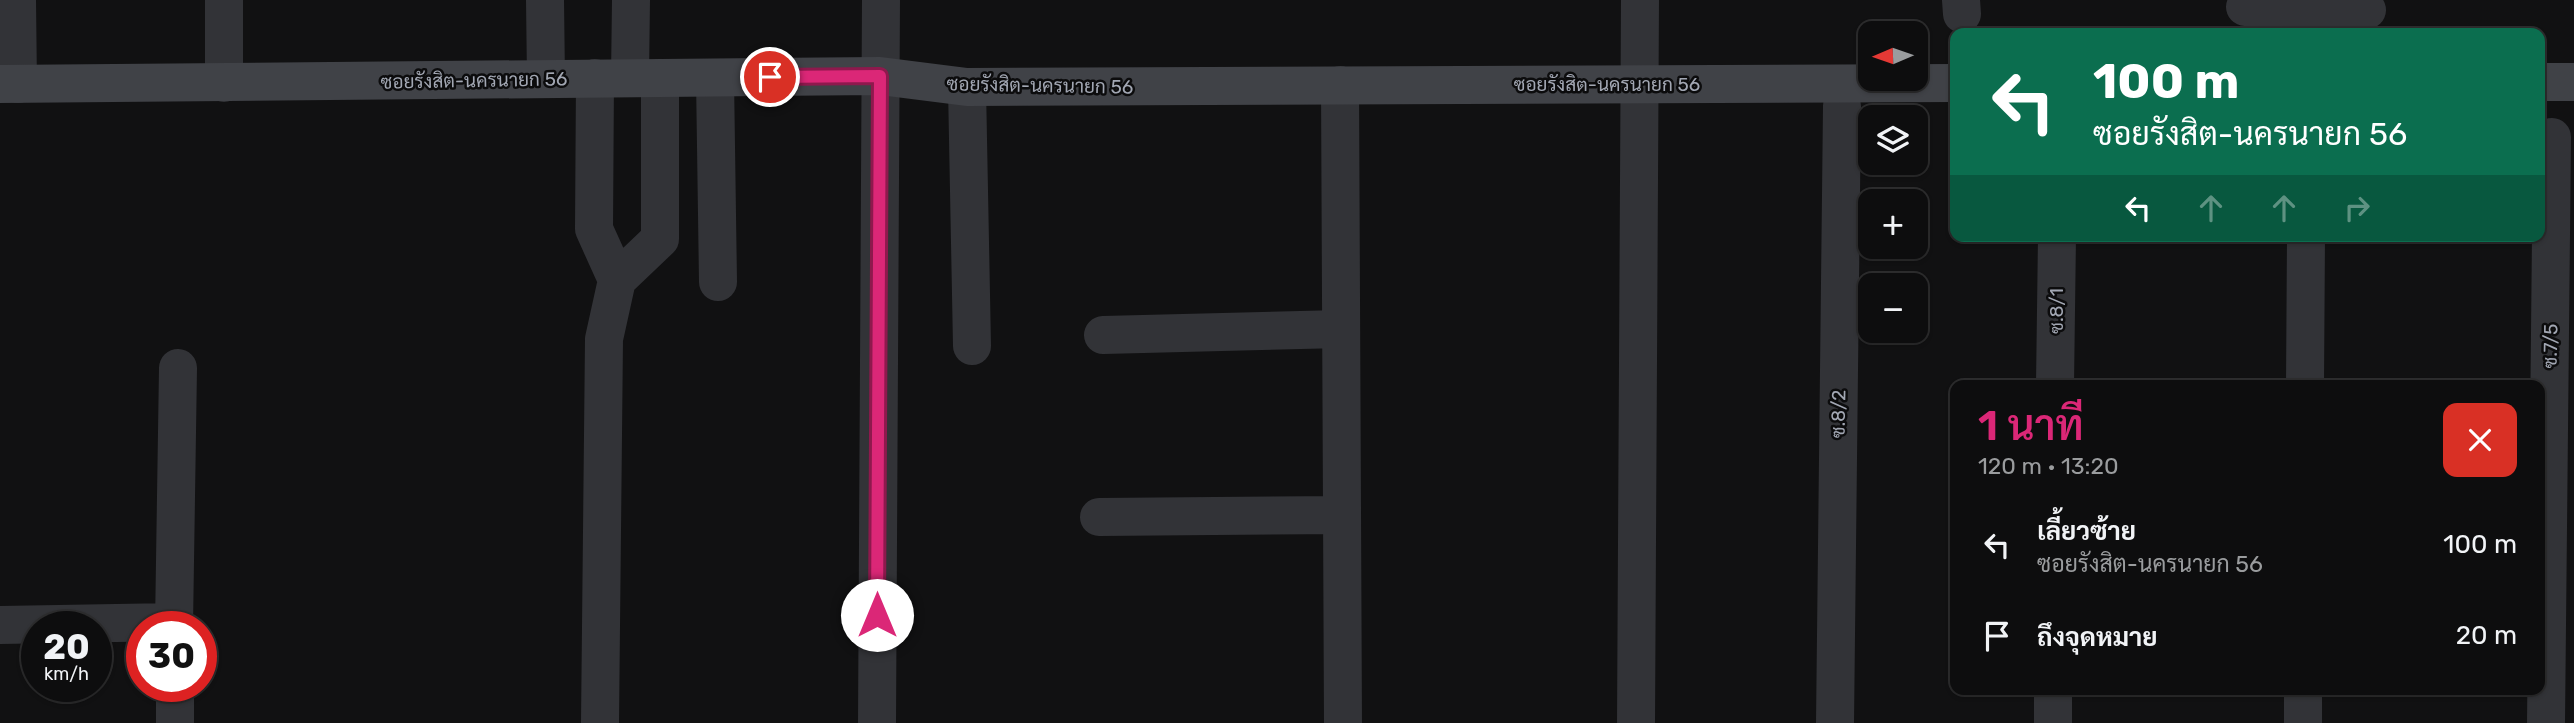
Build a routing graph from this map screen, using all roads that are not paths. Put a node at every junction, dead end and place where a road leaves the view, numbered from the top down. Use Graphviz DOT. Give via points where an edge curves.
graph roads {
  1 [pos="18,0"];
  2 [pos="224,0"];
  3 [pos="545,0"];
  4 [pos="631,0"];
  5 [pos="881,0"];
  6 [pos="1640,0"];
  7 [pos="2248,13"];
  8 [pos="2366,14"];
  9 [pos="880,76"];
  10 [pos="628,78"];
  11 [pos="715,78"];
  12 [pos="546,79"];
  13 [pos="2545,82"];
  14 [pos="2574,82"];
  15 [pos="224,83"];
  16 [pos="1950,83"];
  17 [pos="9,84"];
  18 [pos="1640,84"];
  19 [pos="1340,85"];
  20 [pos="967,87"];
  21 [pos="1842,106"];
  22 [pos="2552,138"];
  23 [pos="2057,242"];
  24 [pos="2306,242"];
  25 [pos="617,280"];
  26 [pos="718,282"];
  27 [pos="1341,329"];
  28 [pos="1103,335"];
  29 [pos="972,346"];
  30 [pos="178,368"];
  31 [pos="2055,380"];
  32 [pos="2305,380"];
  33 [pos="1342,515"];
  34 [pos="1098,517"];
  35 [pos="174,611"];
  36 [pos="126,624"];
  37 [pos="0,625"];
  38 [pos="2053,695"];
  39 [pos="2303,695"];
  40 [pos="175,702"];
  41 [pos="175,723"];
  42 [pos="600,723"];
  43 [pos="877,723"];
  44 [pos="1343,723"];
  45 [pos="1636,723"];
  46 [pos="1835,723"];
  47 [pos="2053,723"];
  48 [pos="2303,723"];
  49 [pos="2546,723"];
  1 -- 17 [label="street"];
  2 -- 15 [label="street"];
  3 -- 12 [label="street"];
  4 -- 10 [label="street"];
  5 -- 9 [label="street"];
  6 -- 18 [label="street"];
  7 -- 8 [label="street"];
  9 -- 11 [label="street, ซอยรังสิต-นครนายก 56"];
  9 -- 20 [label="street, ซอยรังสิต-นครนายก 56"];
  9 -- 43 [label="street"];
  10 -- 11 [label="street, ซอยรังสิต-นครนายก 56"];
  10 -- 12 [label="street, ซอยรังสิต-นครนายก 56"];
  10 -- 25 [label="street" via="594,229"];
  10 -- 25 [label="street" via="660,239"];
  11 -- 26 [label="street"];
  12 -- 15 [label="street, ซอยรังสิต-นครนายก 56"];
  13 -- 14 [label="street"];
  15 -- 17 [label="street, ซอยรังสิต-นครนายก 56"];
  16 -- 18 [label="street, ซอยรังสิต-นครนายก 56"];
  18 -- 19 [label="street, ซอยรังสิต-นครนายก 56"];
  18 -- 45 [label="street"];
  19 -- 20 [label="street, ซอยรังสิต-นครนายก 56"];
  19 -- 27 [label="street"];
  20 -- 29 [label="street"];
  21 -- 46 [label="street, ซ.8/2"];
  22 -- 49 [label="street, ซ.7/5"];
  23 -- 31 [label="street, ซ.8/1"];
  24 -- 32 [label="street"];
  25 -- 42 [label="street" via="604,339"];
  27 -- 28 [label="street"];
  27 -- 33 [label="street"];
  30 -- 35 [label="street"];
  33 -- 34 [label="street"];
  33 -- 44 [label="street"];
  36 -- 37 [label="street"];
  38 -- 47 [label="street"];
  39 -- 48 [label="street"];
  40 -- 41 [label="street"];
}
